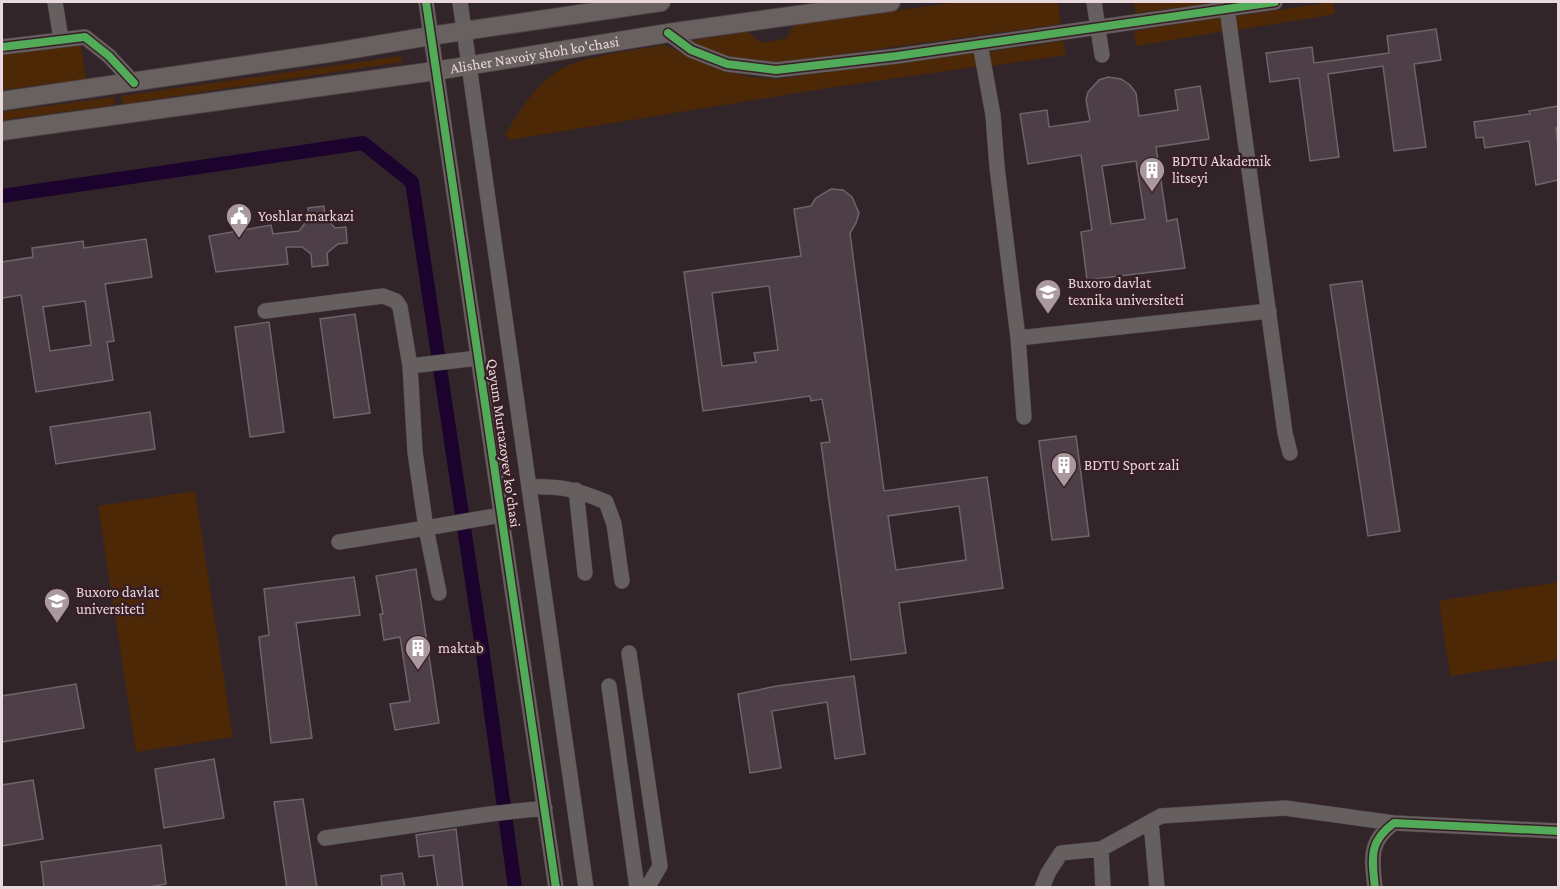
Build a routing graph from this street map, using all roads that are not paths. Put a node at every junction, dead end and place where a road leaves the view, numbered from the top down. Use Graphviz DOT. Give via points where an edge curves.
graph roads {
  1 [pos="55,2"];
  2 [pos="426,2"];
  3 [pos="460,2"];
  4 [pos="661,2"];
  5 [pos="891,2"];
  6 [pos="1094,2"];
  7 [pos="1275,2"];
  8 [pos="1227,8"];
  9 [pos="1097,27"];
  10 [pos="464,31"];
  11 [pos="668,33"];
  12 [pos="430,36"];
  13 [pos="61,39"];
  14 [pos="980,44"];
  15 [pos="2,47"];
  16 [pos="1102,55"];
  17 [pos="469,65"];
  18 [pos="435,71"];
  19 [pos="134,83"];
  20 [pos="2,101"];
  21 [pos="2,131"];
  22 [pos="265,311"];
  23 [pos="1269,311"];
  24 [pos="1018,338"];
  25 [pos="478,358"];
  26 [pos="410,366"];
  27 [pos="1024,417"];
  28 [pos="1290,453"];
  29 [pos="529,487"];
  30 [pos="576,490"];
  31 [pos="501,515"];
  32 [pos="426,528"];
  33 [pos="339,542"];
  34 [pos="585,573"];
  35 [pos="622,581"];
  36 [pos="439,593"];
  37 [pos="629,653"];
  38 [pos="609,686"];
  39 [pos="537,809"];
  40 [pos="1151,822"];
  41 [pos="1394,823"];
  42 [pos="1558,831"];
  43 [pos="325,838"];
  44 [pos="1101,849"];
  45 [pos="556,888"];
  46 [pos="586,888"];
  47 [pos="637,888"];
  48 [pos="647,888"];
  49 [pos="1042,888"];
  50 [pos="1103,888"];
  51 [pos="1157,888"];
  52 [pos="1375,888"];
  1 -- 13 [label="street"];
  2 -- 12 [label="street, Qayum Murtazoyev ko'chasi"];
  3 -- 10 [label="street, Qayum Murtazoyev ko'chasi"];
  4 -- 10 [label="main road"];
  5 -- 11 [label="main road, Alisher Navoiy shoh ko'chasi"];
  6 -- 9 [label="street"];
  7 -- 8 [label="street"];
  8 -- 9 [label="street"];
  8 -- 23 [label="street"];
  9 -- 14 [label="street"];
  9 -- 16 [label="street"];
  10 -- 12 [label="main road"];
  10 -- 17 [label="street, Qayum Murtazoyev ko'chasi"];
  11 -- 14 [label="street" via="691,50 727,64 776,70"];
  11 -- 17 [label="main road, Alisher Navoiy shoh ko'chasi"];
  12 -- 18 [label="street, Qayum Murtazoyev ko'chasi"];
  12 -- 19 [label="main road"];
  13 -- 15 [label="street"];
  13 -- 19 [label="street" via="85,38"];
  14 -- 24 [label="street" via="993,115"];
  17 -- 18 [label="main road, Alisher Navoiy shoh ko'chasi"];
  17 -- 29 [label="street, Qayum Murtazoyev ko'chasi"];
  18 -- 21 [label="main road, Alisher Navoiy shoh ko'chasi"];
  18 -- 25 [label="street, Qayum Murtazoyev ko'chasi"];
  19 -- 20 [label="main road"];
  22 -- 26 [label="street" via="383,296 400,307"];
  23 -- 24 [label="street"];
  23 -- 28 [label="street"];
  24 -- 27 [label="street"];
  25 -- 26 [label="street"];
  25 -- 31 [label="street, Qayum Murtazoyev ko'chasi"];
  26 -- 32 [label="street" via="415,452"];
  29 -- 30 [label="street"];
  29 -- 46 [label="street, Qayum Murtazoyev ko'chasi"];
  30 -- 34 [label="street"];
  30 -- 35 [label="street" via="606,502 614,524"];
  31 -- 32 [label="street"];
  31 -- 39 [label="street, Qayum Murtazoyev ko'chasi"];
  32 -- 33 [label="street"];
  32 -- 36 [label="street"];
  37 -- 48 [label="street" via="660,866"];
  38 -- 47 [label="street"];
  39 -- 43 [label="street"];
  39 -- 45 [label="street, Qayum Murtazoyev ko'chasi"];
  40 -- 41 [label="street" via="1161,816 1285,808"];
  40 -- 44 [label="street"];
  40 -- 51 [label="street"];
  41 -- 42 [label="street"];
  41 -- 52 [label="street" via="1381,833 1372,850"];
  44 -- 49 [label="street" via="1061,853"];
  44 -- 50 [label="street"];
}
